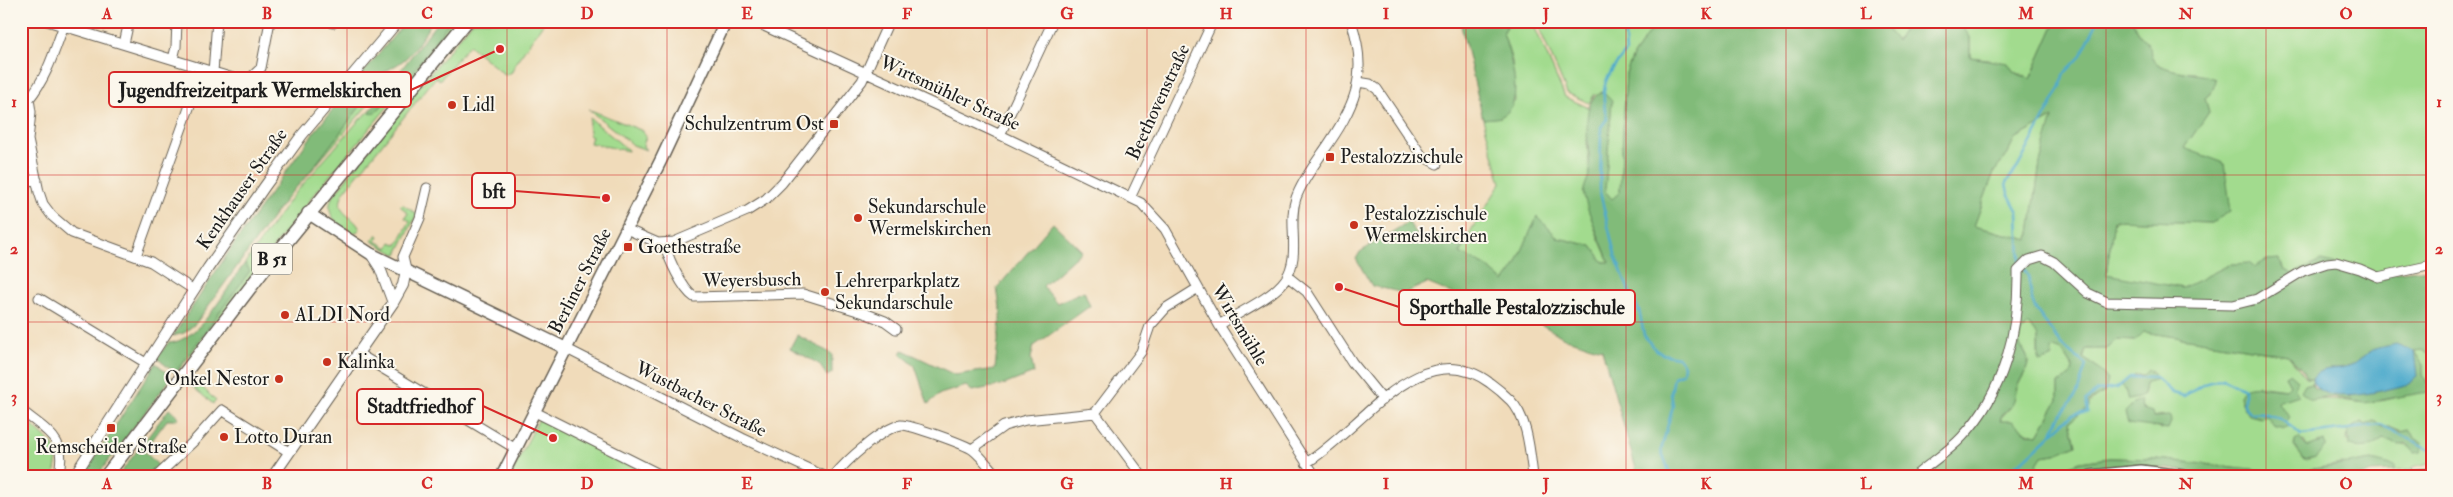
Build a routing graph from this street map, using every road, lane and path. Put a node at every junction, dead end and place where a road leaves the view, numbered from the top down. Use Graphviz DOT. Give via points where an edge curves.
graph roads {
  1 [pos="47,21"];
  2 [pos="129,21"];
  3 [pos="177,21"];
  4 [pos="217,21"];
  5 [pos="270,21"];
  6 [pos="398,21"];
  7 [pos="467,21"];
  8 [pos="726,21"];
  9 [pos="754,21"];
  10 [pos="890,21"];
  11 [pos="1053,21"];
  12 [pos="1214,21"];
  13 [pos="1351,21"];
  14 [pos="64,25"];
  15 [pos="124,44"];
  16 [pos="173,59"];
  17 [pos="203,69"];
  18 [pos="213,72"];
  19 [pos="865,72"];
  20 [pos="1358,82"];
  21 [pos="21,90"];
  22 [pos="29,99"];
  23 [pos="1000,134"];
  24 [pos="1437,164"];
  25 [pos="37,180"];
  26 [pos="21,181"];
  27 [pos="427,188"];
  28 [pos="1131,196"];
  29 [pos="308,213"];
  30 [pos="626,229"];
  31 [pos="665,244"];
  32 [pos="371,254"];
  33 [pos="136,256"];
  34 [pos="2432,264"];
  35 [pos="406,270"];
  36 [pos="1287,276"];
  37 [pos="1198,288"];
  38 [pos="194,290"];
  39 [pos="39,298"];
  40 [pos="392,303"];
  41 [pos="1219,325"];
  42 [pos="896,329"];
  43 [pos="565,348"];
  44 [pos="357,353"];
  45 [pos="146,363"];
  46 [pos="1383,400"];
  47 [pos="21,410"];
  48 [pos="533,411"];
  49 [pos="1095,414"];
  50 [pos="516,448"];
  51 [pos="972,449"];
  52 [pos="288,452"];
  53 [pos="1306,463"];
  54 [pos="2432,473"];
  55 [pos="58,476"];
  56 [pos="74,476"];
  57 [pos="106,476"];
  58 [pos="157,476"];
  59 [pos="273,476"];
  60 [pos="502,476"];
  61 [pos="663,476"];
  62 [pos="824,476"];
  63 [pos="834,476"];
  64 [pos="997,476"];
  65 [pos="1142,476"];
  66 [pos="1315,476"];
  67 [pos="1534,476"];
  68 [pos="1914,476"];
  69 [pos="2091,476"];
  70 [pos="2183,476"];
  71 [pos="2384,476"];
  1 -- 14 [label="street"];
  2 -- 15 [label="street"];
  3 -- 16 [label="street"];
  4 -- 18 [label="street"];
  5 -- 18 [label="street" via="261,68 246,82"];
  6 -- 38 [label="street, Kenkhauser Straße" via="302,135"];
  7 -- 29 [label="main road, B 51"];
  8 -- 30 [label="main road, Berliner Straße"];
  9 -- 19 [label="street, Wirtsmühler Straße"];
  10 -- 19 [label="street"];
  11 -- 23 [label="street"];
  12 -- 28 [label="street, Beethovenstraße"];
  13 -- 20 [label="street" via="1359,52"];
  14 -- 15 [label="street"];
  14 -- 22 [label="street" via="48,70"];
  15 -- 16 [label="street"];
  16 -- 17 [label="street"];
  17 -- 18 [label="street"];
  17 -- 33 [label="street"];
  19 -- 23 [label="street, Wirtsmühler Straße"];
  19 -- 31 [label="street" via="862,81 766,199 699,233"];
  20 -- 24 [label="street" via="1377,89 1422,156"];
  20 -- 36 [label="street" via="1347,117 1308,174 1296,198 1292,213 1293,256"];
  21 -- 22 [label="street"];
  22 -- 25 [label="street" via="28,140"];
  23 -- 28 [label="street, Wirtsmühler Straße"];
  25 -- 26 [label="street"];
  25 -- 33 [label="street" via="43,204 60,226"];
  27 -- 35 [label="street" via="420,218 403,257"];
  28 -- 37 [label="street, Wirtsmühle" via="1162,224"];
  29 -- 32 [label="main road"];
  29 -- 57 [label="main road, B 51"];
  30 -- 31 [label="street"];
  30 -- 43 [label="main road, Berliner Straße"];
  31 -- 42 [label="street, Weyersbusch" via="685,287 694,297 803,294 864,313"];
  32 -- 35 [label="main road"];
  32 -- 40 [label="street"];
  33 -- 38 [label="street"];
  34 -- 68 [label="street" via="2378,277 2336,262 2327,263 2303,271 2257,299 2233,305 2106,302 2088,293 2054,262 2042,256 2029,260 2018,271 2018,302 2006,363 1982,413 1961,438"];
  35 -- 40 [label="street" via="403,284"];
  35 -- 43 [label="main road"];
  36 -- 41 [label="street" via="1270,293"];
  36 -- 46 [label="street" via="1307,292 1352,362"];
  37 -- 41 [label="street, Wirtsmühle"];
  37 -- 49 [label="street" via="1166,308 1150,326 1141,352"];
  38 -- 45 [label="street, Kenkhauser Straße"];
  39 -- 45 [label="street"];
  40 -- 44 [label="street"];
  41 -- 53 [label="street, Wirtsmühle"];
  43 -- 48 [label="main road, Berliner Straße"];
  43 -- 62 [label="street, Wustbacher Straße"];
  44 -- 50 [label="street"];
  44 -- 52 [label="street"];
  45 -- 56 [label="street, Kenkhauser Straße"];
  46 -- 53 [label="street"];
  46 -- 67 [label="street" via="1408,381 1438,370 1464,371 1480,376 1511,400 1516,408"];
  47 -- 55 [label="street" via="57,442 62,460"];
  48 -- 50 [label="main road, Berliner Straße"];
  48 -- 61 [label="street"];
  49 -- 51 [label="street" via="1026,420 1004,426"];
  49 -- 65 [label="street"];
  50 -- 60 [label="main road, Berliner Straße"];
  51 -- 63 [label="street" via="919,428 901,425 884,433"];
  51 -- 64 [label="street"];
  52 -- 58 [label="street" via="222,410"];
  52 -- 59 [label="street"];
  53 -- 66 [label="street, Wirtsmühle"];
  54 -- 71 [label="street"];
  69 -- 70 [label="main road" via="2142,471"];
}
